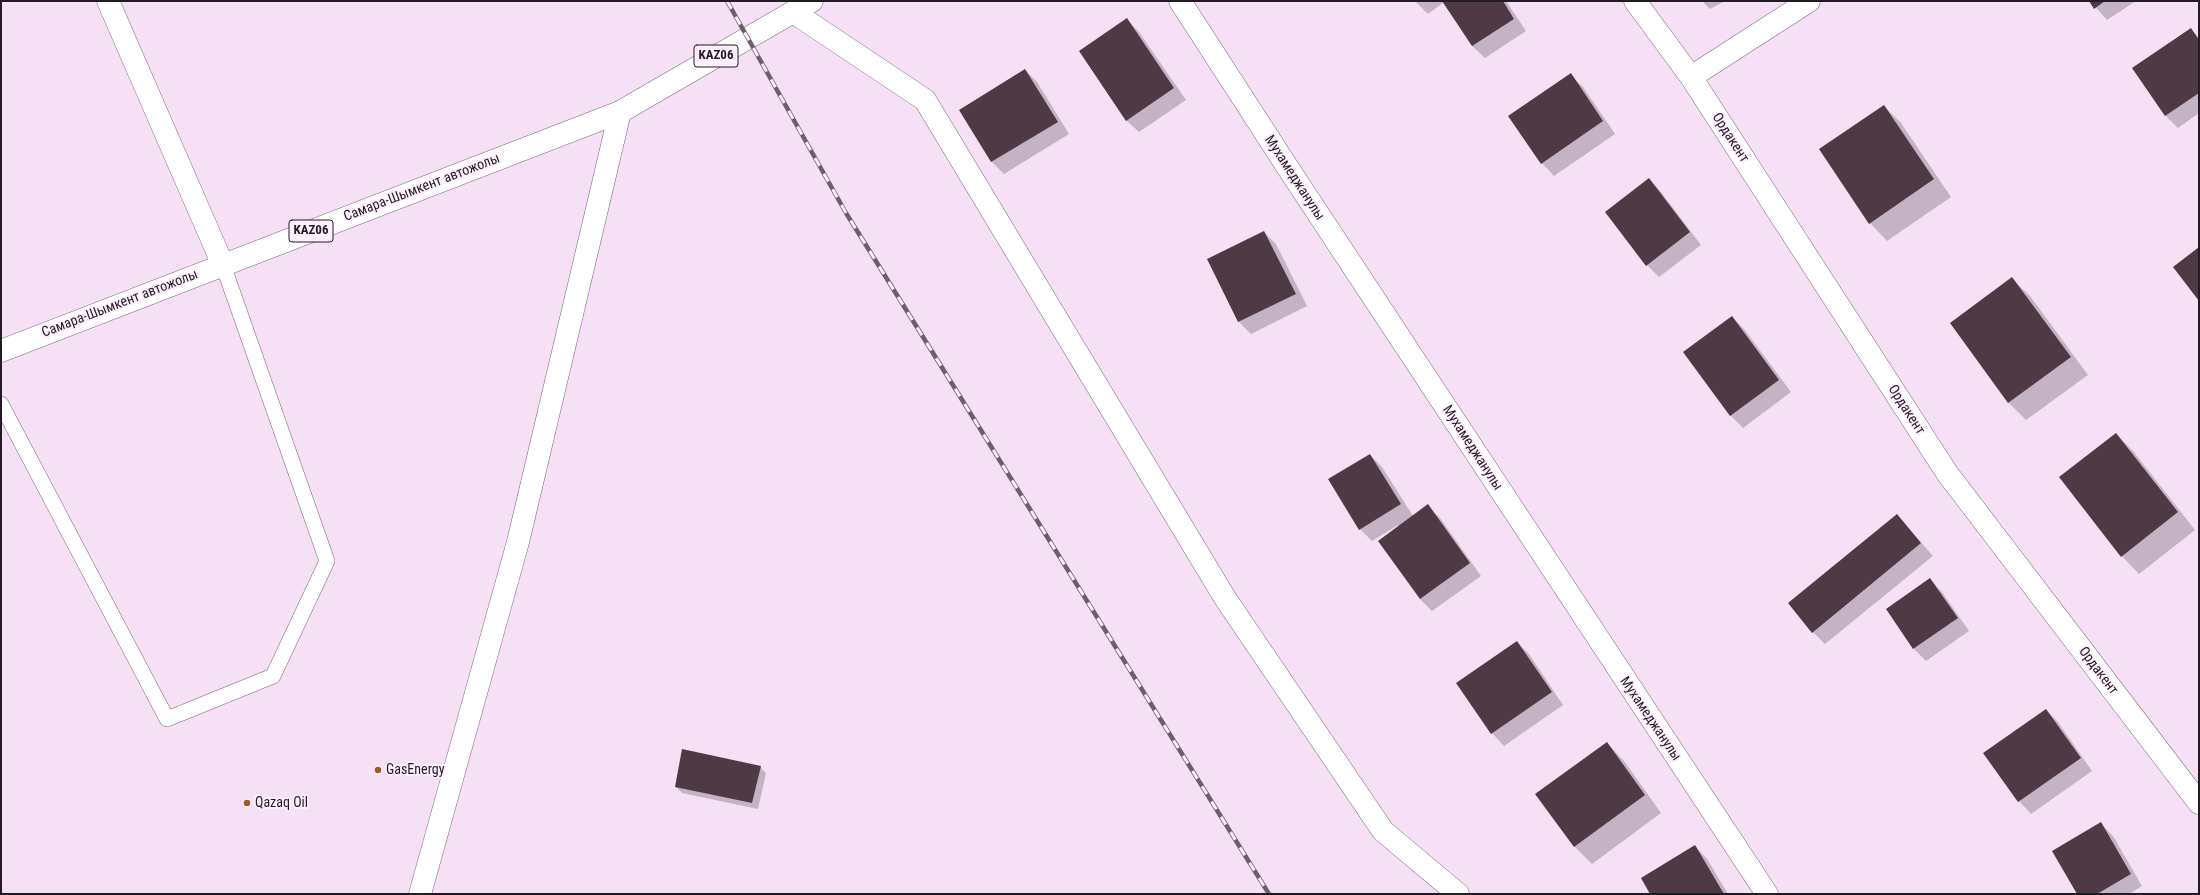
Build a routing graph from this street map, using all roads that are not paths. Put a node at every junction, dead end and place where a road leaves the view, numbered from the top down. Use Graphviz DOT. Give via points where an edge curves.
graph roads {
  1 [pos="108,1"];
  2 [pos="812,1"];
  3 [pos="1180,1"];
  4 [pos="1635,1"];
  5 [pos="1809,1"];
  6 [pos="793,12"];
  7 [pos="1691,77"];
  8 [pos="620,112"];
  9 [pos="223,265"];
  10 [pos="1,351"];
  11 [pos="1,404"];
  12 [pos="2199,803"];
  13 [pos="420,894"];
  14 [pos="1458,894"];
  15 [pos="1767,894"];
  1 -- 9 [label="street"];
  2 -- 6 [label="street, KAZ06"];
  3 -- 15 [label="street, Мухамеджанулы"];
  4 -- 7 [label="street, Ордакент"];
  5 -- 7 [label="street"];
  6 -- 8 [label="street, KAZ06"];
  6 -- 14 [label="street" via="925,100 1225,598 1383,831"];
  7 -- 12 [label="street, Ордакент" via="1947,472"];
  8 -- 9 [label="street, Самара-Шымкент автожолы / KAZ06"];
  8 -- 13 [label="street" via="518,542"];
  9 -- 10 [label="street, Самара-Шымкент автожолы / KAZ06"];
  9 -- 11 [label="lane" via="327,561 273,676 167,718"];
}
